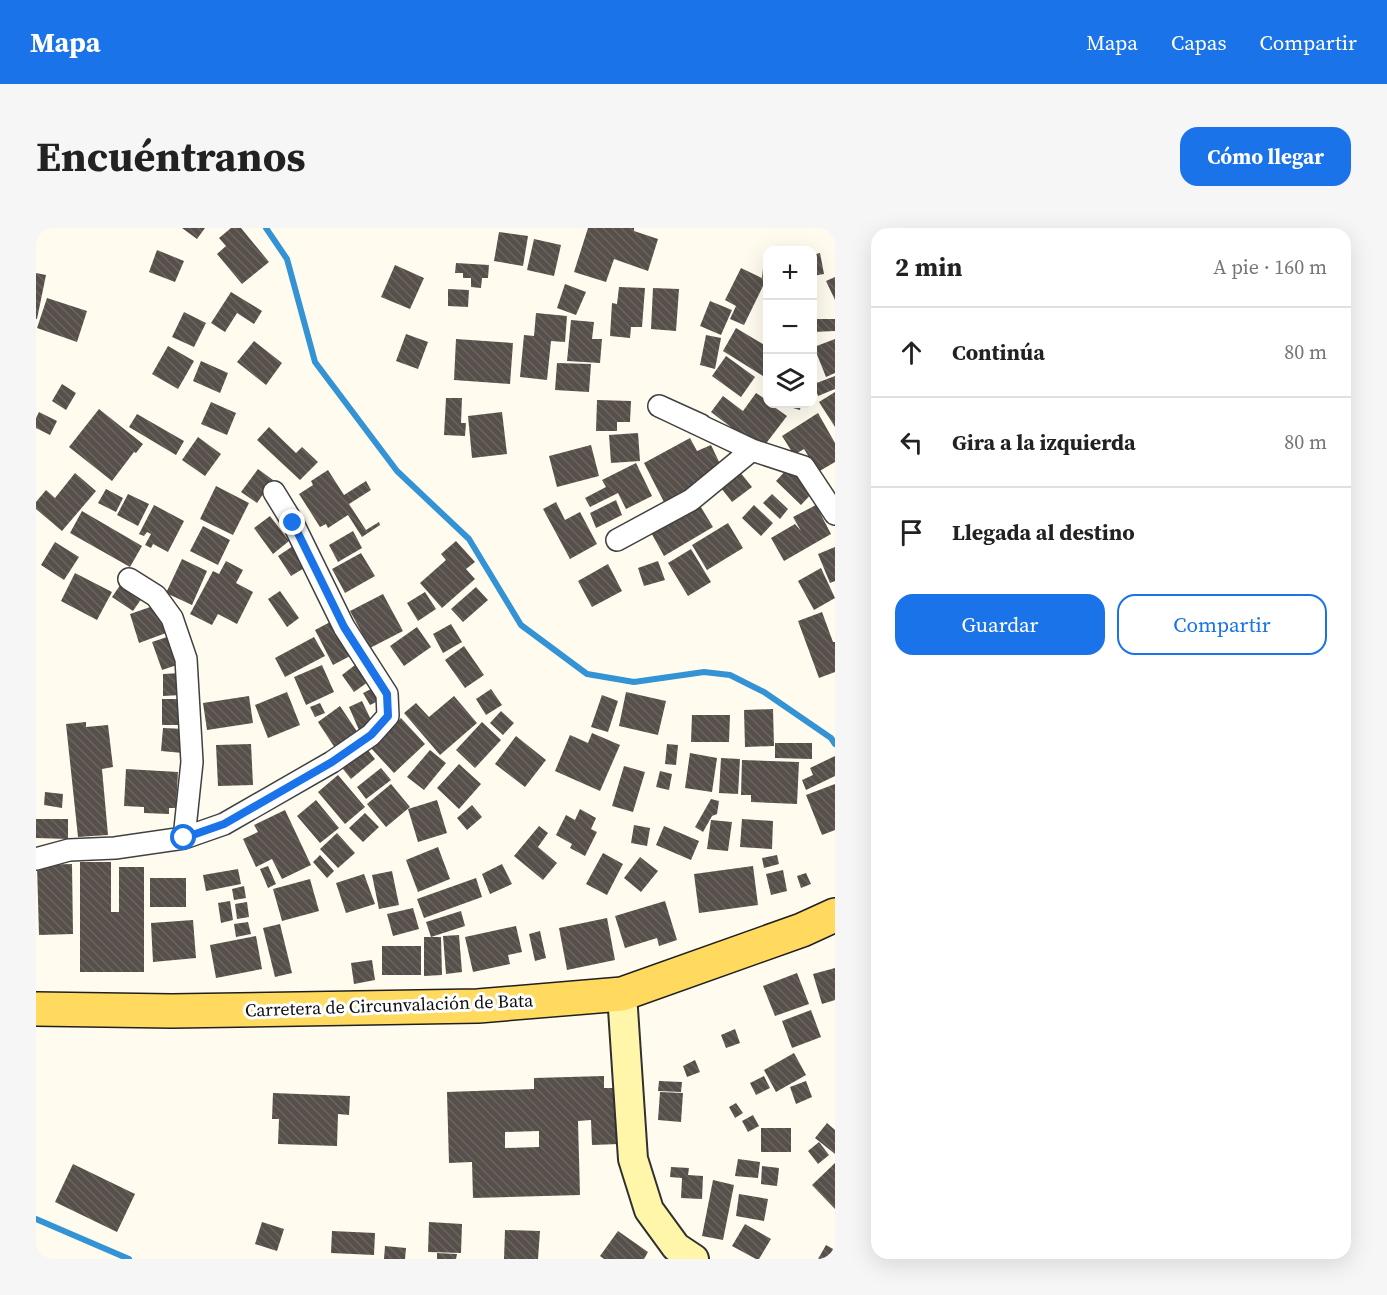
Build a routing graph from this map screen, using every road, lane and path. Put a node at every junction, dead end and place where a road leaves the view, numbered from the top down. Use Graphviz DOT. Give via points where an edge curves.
graph roads {
  1 [pos="701,425"];
  2 [pos="752,450"];
  3 [pos="274,492"];
  4 [pos="835,514"];
  5 [pos="617,540"];
  6 [pos="129,579"];
  7 [pos="184,838"];
  8 [pos="36,859"];
  9 [pos="835,915"];
  10 [pos="622,994"];
  11 [pos="36,1009"];
  12 [pos="694,1259"];
  1 -- 2 [label="street" via="659,406"];
  2 -- 4 [label="street" via="804,467"];
  2 -- 5 [label="street" via="691,500"];
  3 -- 7 [label="street" via="344,627 387,694 388,716 371,735 332,762 224,824"];
  6 -- 7 [label="street" via="156,596 172,618 186,659 192,762"];
  7 -- 8 [label="street" via="69,850"];
  9 -- 10 [label="main road, Carretera de Circunvalación de Bata"];
  10 -- 11 [label="main road, Carretera de Circunvalación de Bata" via="478,1006"];
  10 -- 12 [label="street" via="633,1159 649,1210 676,1247"];
}
